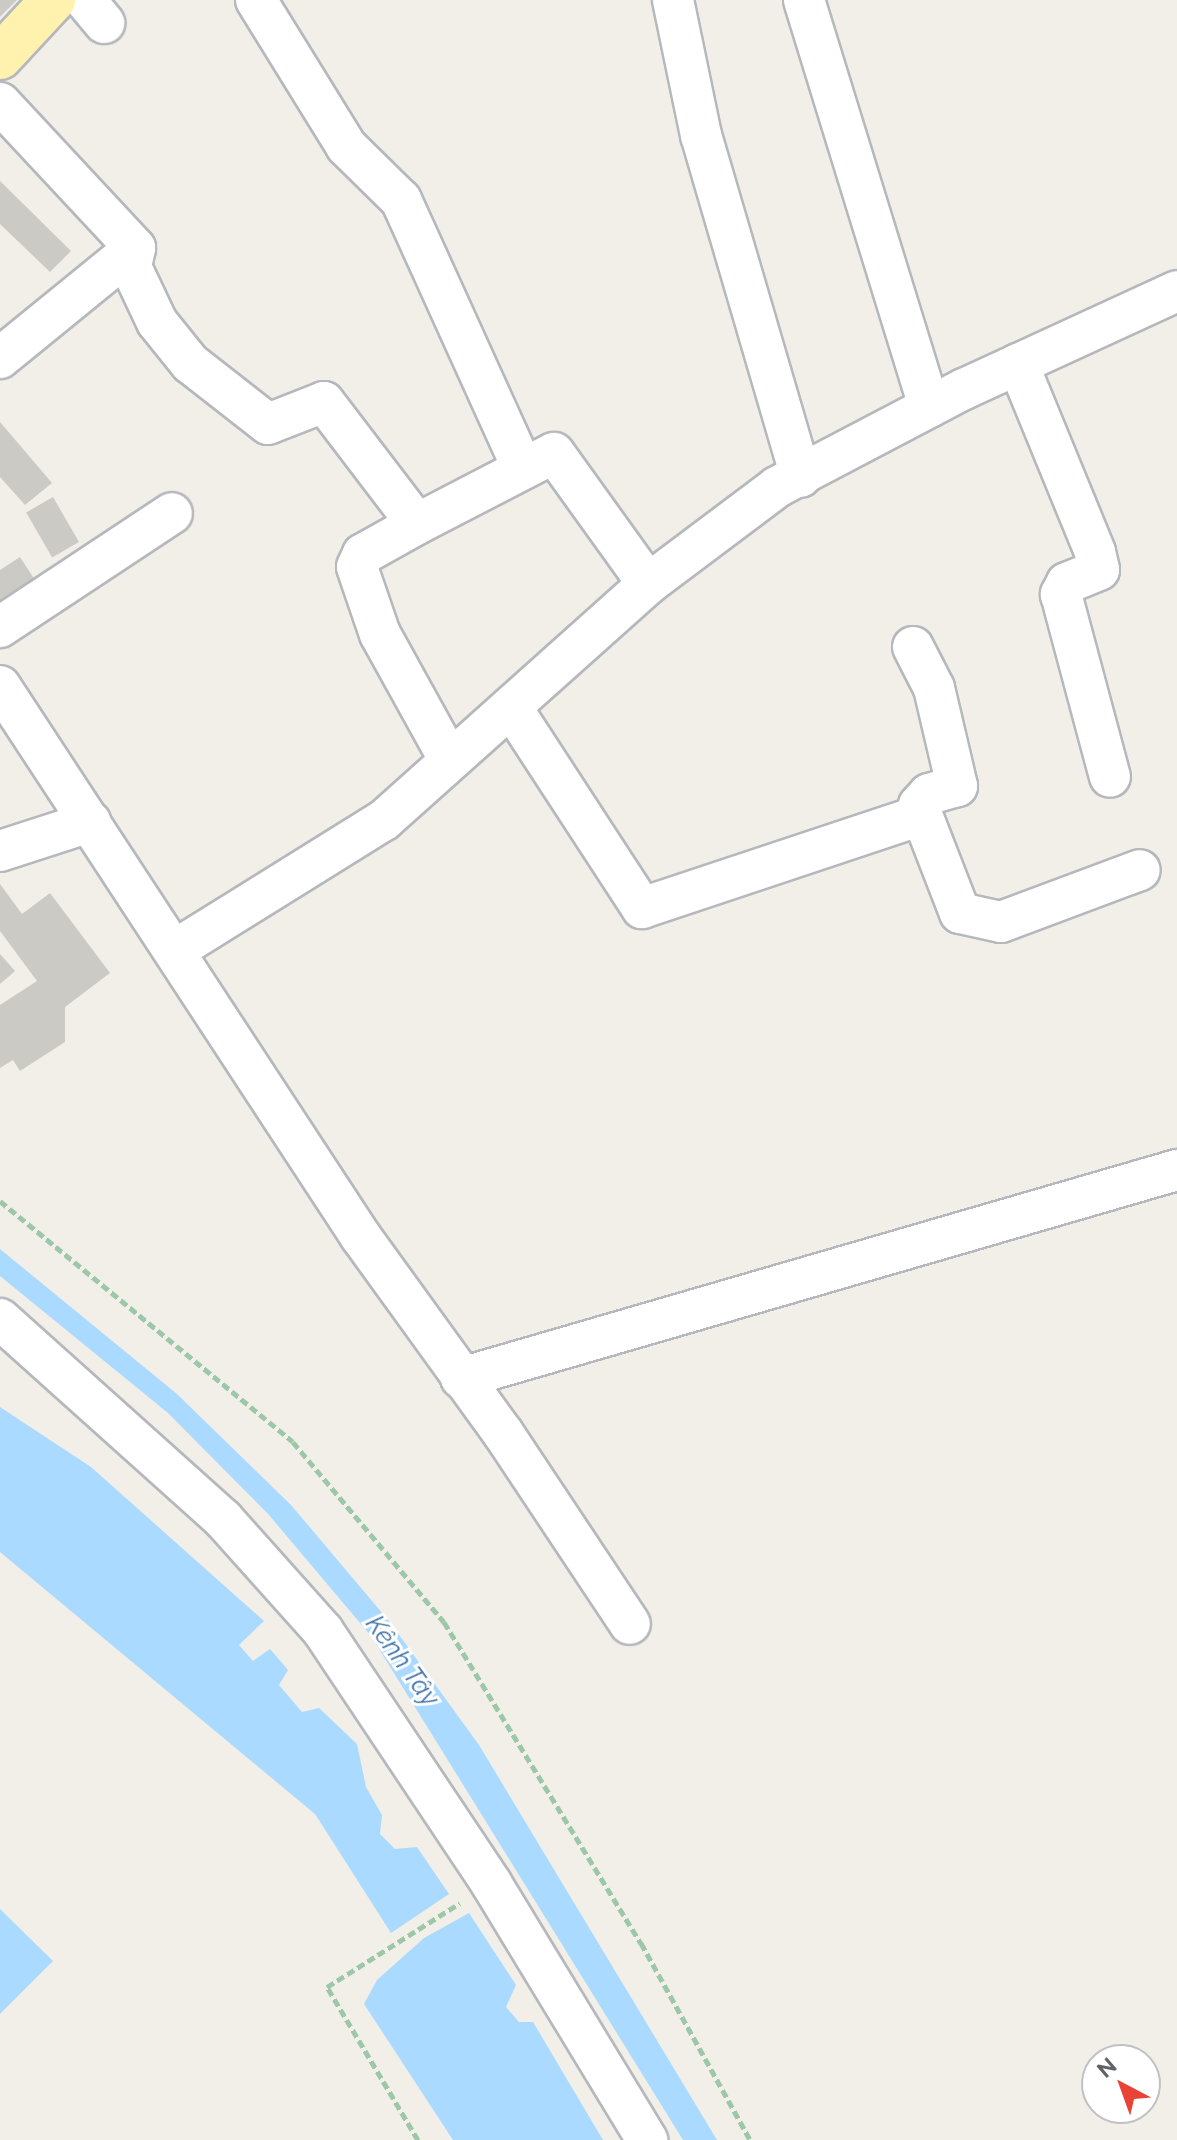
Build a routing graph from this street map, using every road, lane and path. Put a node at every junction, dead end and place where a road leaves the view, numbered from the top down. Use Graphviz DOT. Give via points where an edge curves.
graph roads {
  1 [pos="53,0"];
  2 [pos="256,0"];
  3 [pos="673,0"];
  4 [pos="804,0"];
  5 [pos="0,57"];
  6 [pos="0,103"];
  7 [pos="135,248"];
  8 [pos="1177,291"];
  9 [pos="0,358"];
  10 [pos="1018,364"];
  11 [pos="929,407"];
  12 [pos="523,469"];
  13 [pos="801,477"];
  14 [pos="172,513"];
  15 [pos="417,524"];
  16 [pos="648,584"];
  17 [pos="0,627"];
  18 [pos="913,647"];
  19 [pos="0,686"];
  20 [pos="511,707"];
  21 [pos="448,757"];
  22 [pos="1110,777"];
  23 [pos="922,815"];
  24 [pos="90,822"];
  25 [pos="0,851"];
  26 [pos="1140,870"];
  27 [pos="175,950"];
  28 [pos="1177,1170"];
  29 [pos="0,1201"];
  30 [pos="0,1319"];
  31 [pos="461,1378"];
  32 [pos="630,1624"];
  33 [pos="491,1883"];
  34 [pos="418,2140"];
  35 [pos="647,2140"];
  36 [pos="750,2140"];
  1 -- 5 [label="main road"];
  2 -- 12 [label="street" via="346,146 401,200"];
  3 -- 13 [label="street" via="701,135"];
  4 -- 11 [label="street"];
  6 -- 7 [label="street"];
  7 -- 9 [label="street"];
  7 -- 15 [label="street" via="131,267 151,309 190,363 268,424 324,402"];
  8 -- 10 [label="street"];
  10 -- 11 [label="street"];
  10 -- 22 [label="street" via="1095,552 1099,570 1067,583 1061,594"];
  11 -- 13 [label="street"];
  12 -- 15 [label="street"];
  12 -- 16 [label="street" via="554,453"];
  13 -- 16 [label="street" via="777,487"];
  14 -- 17 [label="street"];
  15 -- 21 [label="street" via="363,554 357,567 380,634"];
  16 -- 20 [label="street"];
  18 -- 23 [label="street" via="934,688 957,786 929,794 919,805"];
  19 -- 24 [label="street"];
  20 -- 21 [label="street"];
  20 -- 23 [label="street" via="642,908"];
  21 -- 27 [label="street" via="384,820"];
  23 -- 26 [label="street" via="960,913 1001,922"];
  24 -- 25 [label="street"];
  24 -- 27 [label="street"];
  27 -- 31 [label="street"];
  28 -- 31 [label="street"];
  29 -- 36 [label="path" via="293,1442 444,1622 641,1943"];
  30 -- 33 [label="street" via="223,1519 323,1631"];
  31 -- 32 [label="street"];
  33 -- 34 [label="path" via="327,1987"];
  33 -- 35 [label="street"];
}
